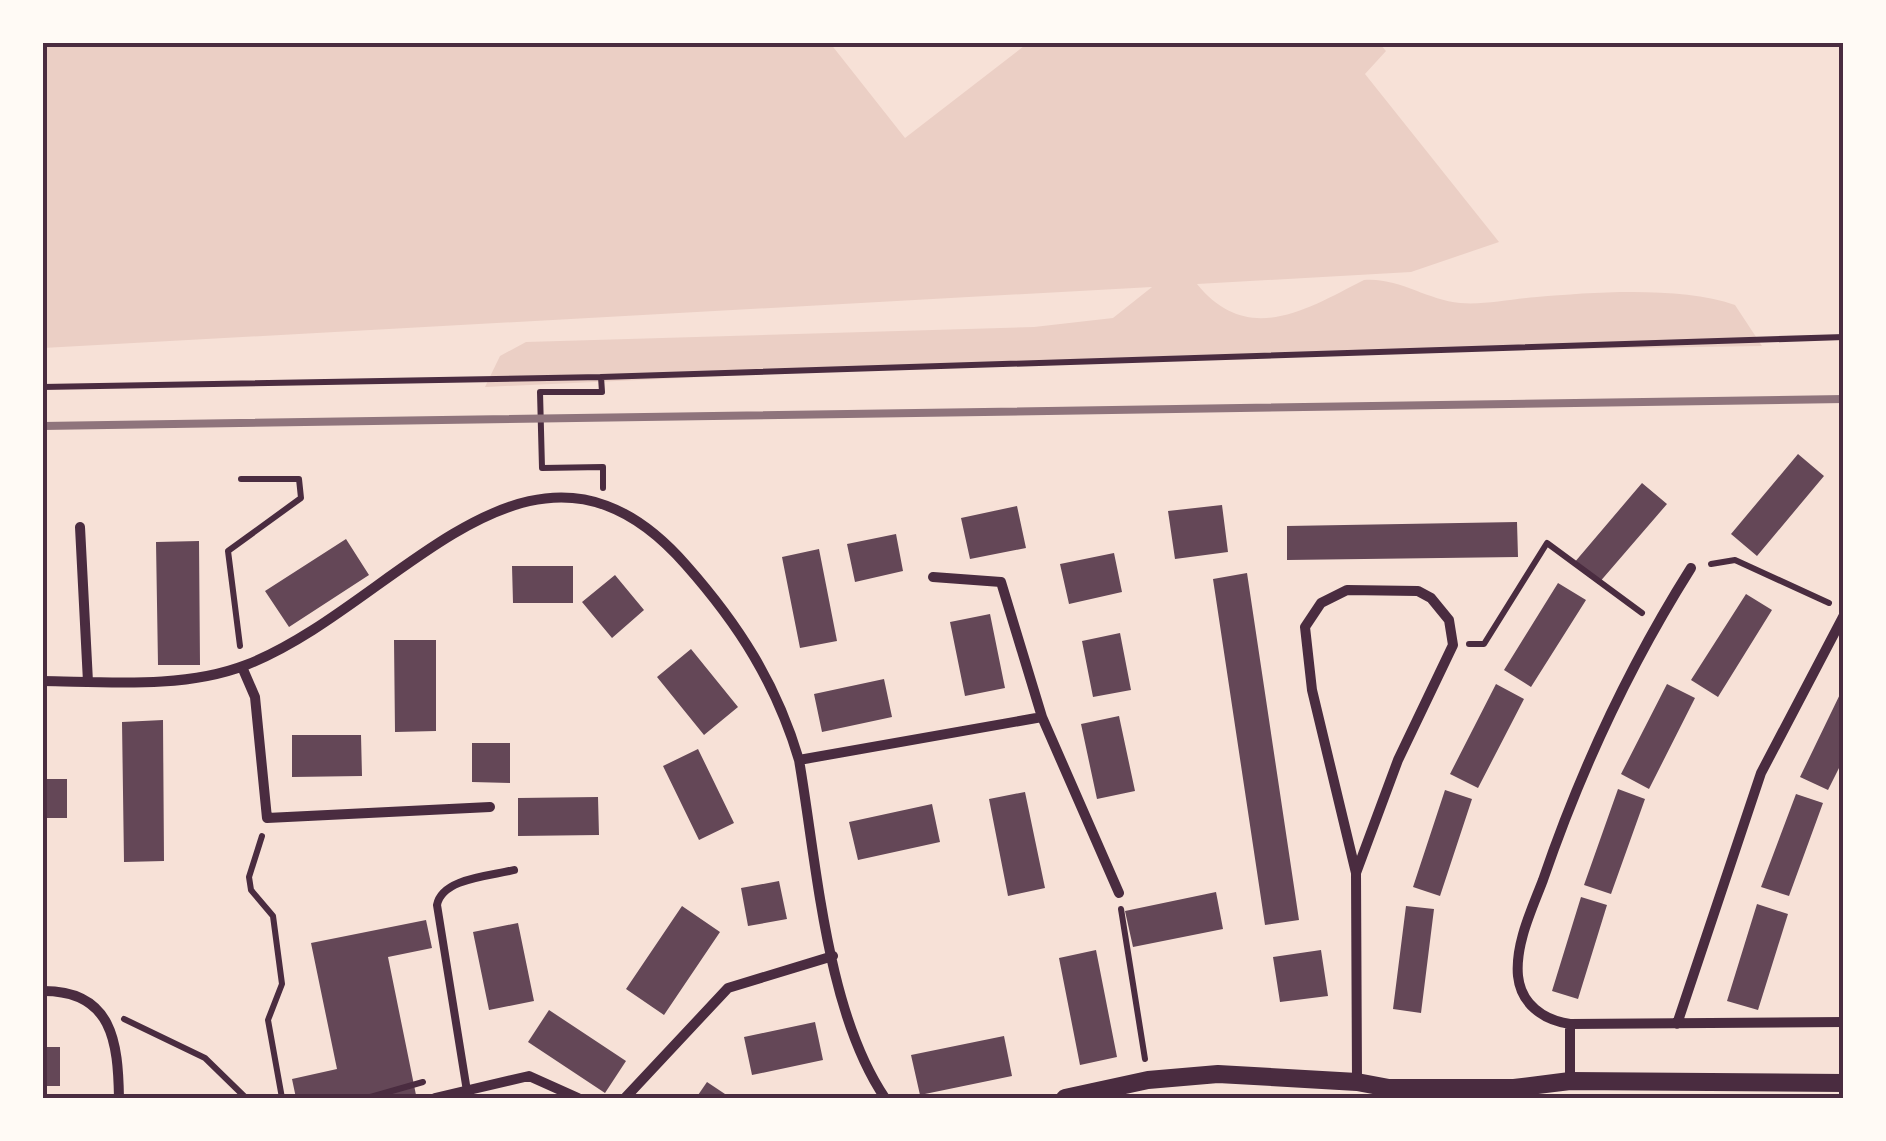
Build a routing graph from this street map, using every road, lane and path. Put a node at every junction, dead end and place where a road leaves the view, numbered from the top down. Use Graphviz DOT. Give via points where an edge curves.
graph roads {
  1 [pos="1844,337"];
  2 [pos="601,377"];
  3 [pos="42,388"];
  4 [pos="602,467"];
  5 [pos="241,479"];
  6 [pos="80,527"];
  7 [pos="1690,568"];
  8 [pos="932,577"];
  9 [pos="1844,612"];
  10 [pos="1656,624"];
  11 [pos="1453,645"];
  12 [pos="242,666"];
  13 [pos="42,681"];
  14 [pos="88,682"];
  15 [pos="1042,716"];
  16 [pos="800,760"];
  17 [pos="490,807"];
  18 [pos="267,818"];
  19 [pos="514,870"];
  20 [pos="1356,873"];
  21 [pos="1119,893"];
  22 [pos="833,956"];
  23 [pos="42,991"];
  24 [pos="99,1012"];
  25 [pos="1844,1022"];
  26 [pos="1570,1024"];
  27 [pos="1677,1024"];
  28 [pos="1148,1080"];
  29 [pos="1570,1081"];
  30 [pos="1357,1082"];
  31 [pos="1844,1083"];
  32 [pos="468,1091"];
  33 [pos="1389,1093"];
  34 [pos="119,1098"];
  35 [pos="246,1098"];
  36 [pos="282,1098"];
  37 [pos="366,1098"];
  38 [pos="433,1098"];
  39 [pos="578,1098"];
  40 [pos="626,1098"];
  41 [pos="885,1098"];
  42 [pos="1065,1098"];
  1 -- 2 [label="path"];
  2 -- 3 [label="path"];
  2 -- 4 [label="path" via="602,392 540,392 542,468"];
  5 -- 12 [label="path" via="298,479 301,498 228,551"];
  6 -- 14 [label="street"];
  7 -- 9 [label="path" via="1734,560"];
  7 -- 10 [label="street"];
  8 -- 15 [label="street" via="1001,582"];
  9 -- 27 [label="street" via="1761,773"];
  10 -- 11 [label="path" via="1547,542 1484,644"];
  10 -- 26 [label="street" via="1604,721 1523,936 1518,979 1524,996 1532,1008"];
  11 -- 20 [label="street" via="1398,760"];
  11 -- 20 [label="street" via="1441,608 1404,589 1332,596 1305,627 1312,690"];
  12 -- 14 [label="street" via="196,677"];
  12 -- 16 [label="street" via="292,642 502,507 553,494 582,498 640,520 709,591 760,662"];
  12 -- 18 [label="street" via="255,697"];
  13 -- 14 [label="street"];
  15 -- 16 [label="street"];
  15 -- 21 [label="street"];
  16 -- 22 [label="street"];
  17 -- 18 [label="street"];
  18 -- 36 [label="path" via="249,876 250,890 273,916 282,984 268,1020"];
  19 -- 32 [label="lane" via="438,896"];
  20 -- 30 [label="street"];
  21 -- 28 [label="path"];
  22 -- 40 [label="street" via="728,988"];
  22 -- 41 [label="street" via="859,1050"];
  23 -- 24 [label="street" via="81,997"];
  24 -- 34 [label="street" via="117,1044"];
  24 -- 35 [label="path" via="205,1058"];
  25 -- 27 [label="street"];
  26 -- 27 [label="street"];
  26 -- 29 [label="street"];
  28 -- 30 [label="street" via="1218,1074"];
  28 -- 42 [label="street"];
  29 -- 31 [label="street"];
  29 -- 33 [label="street"];
  30 -- 33 [label="street"];
  32 -- 38 [label="street"];
  32 -- 39 [label="street" via="529,1076"];
  37 -- 38 [label="path" via="426,1081"];
}
